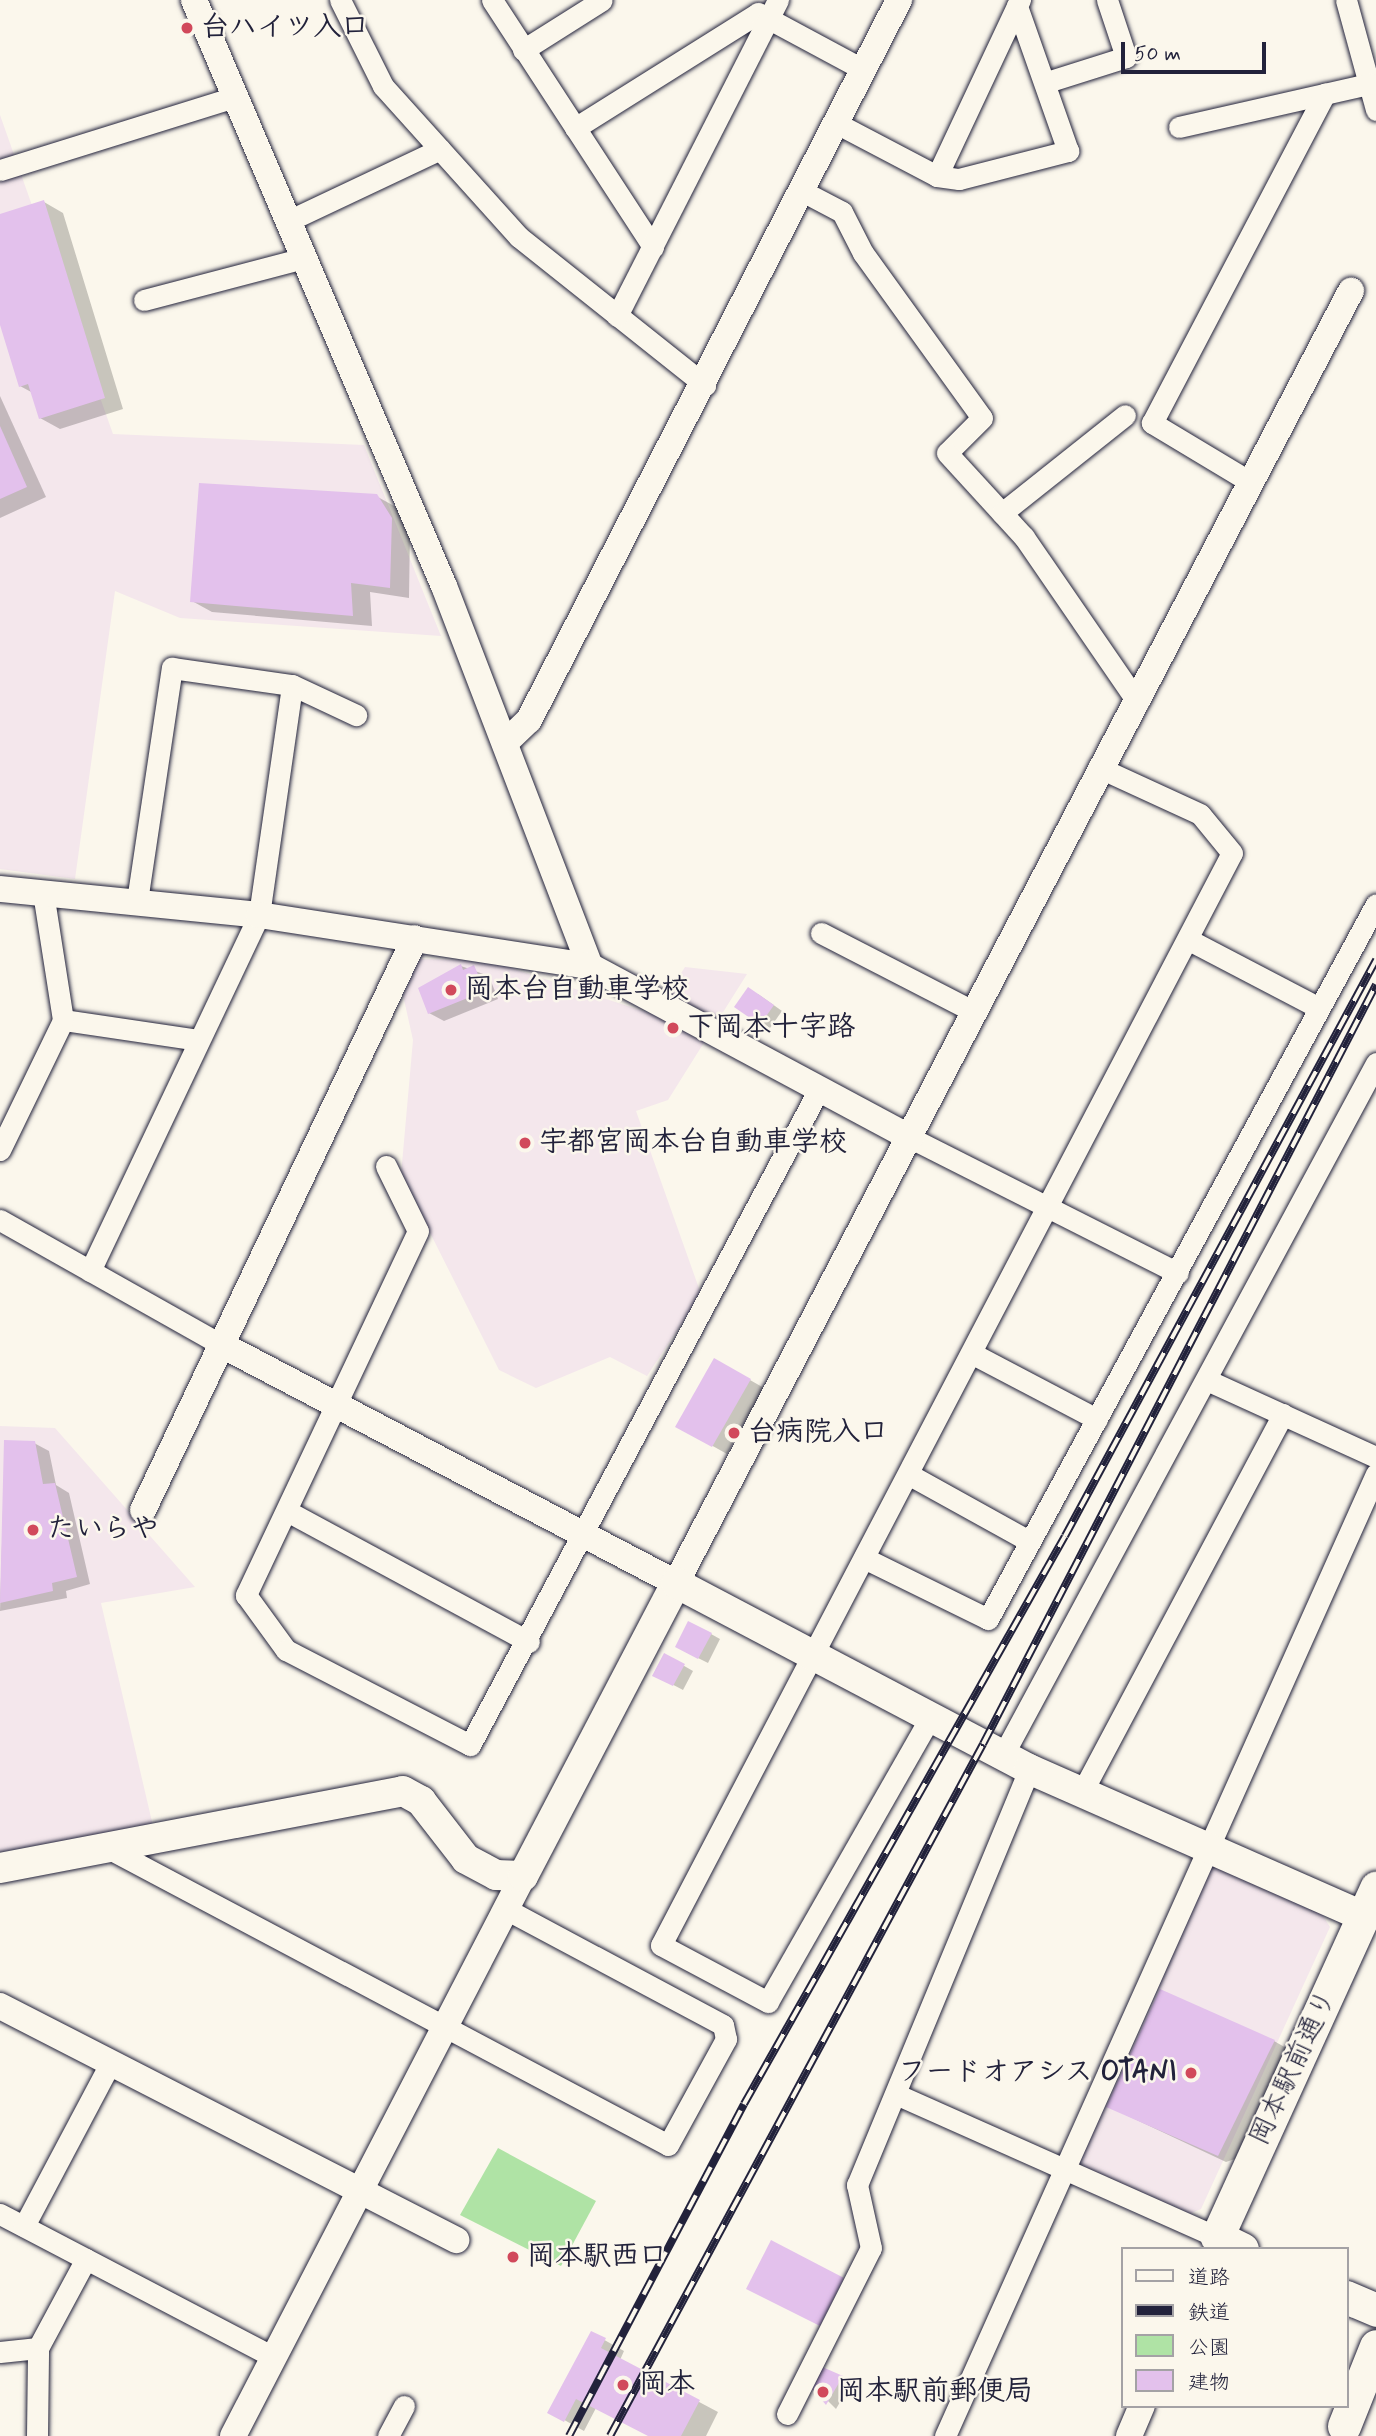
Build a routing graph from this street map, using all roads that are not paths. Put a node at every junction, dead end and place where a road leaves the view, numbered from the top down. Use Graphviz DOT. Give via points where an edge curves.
graph roads {
  1 [pos="194,0"];
  2 [pos="340,0"];
  3 [pos="492,0"];
  4 [pos="602,0"];
  5 [pos="899,0"];
  6 [pos="1107,0"];
  7 [pos="1346,0"];
  8 [pos="1019,3"];
  9 [pos="774,8"];
  10 [pos="523,50"];
  11 [pos="864,70"];
  12 [pos="1047,82"];
  13 [pos="1369,83"];
  14 [pos="1325,94"];
  15 [pos="235,97"];
  16 [pos="1376,110"];
  17 [pos="836,123"];
  18 [pos="1179,127"];
  19 [pos="575,128"];
  20 [pos="440,149"];
  21 [pos="0,170"];
  22 [pos="937,176"];
  23 [pos="802,191"];
  24 [pos="288,221"];
  25 [pos="653,247"];
  26 [pos="304,258"];
  27 [pos="1351,291"];
  28 [pos="144,299"];
  29 [pos="617,316"];
  30 [pos="705,385"];
  31 [pos="1125,415"];
  32 [pos="1252,482"];
  33 [pos="1002,513"];
  34 [pos="292,685"];
  35 [pos="1138,703"];
  36 [pos="356,715"];
  37 [pos="505,743"];
  38 [pos="1098,767"];
  39 [pos="0,889"];
  40 [pos="43,893"];
  41 [pos="137,901"];
  42 [pos="1376,904"];
  43 [pos="259,915"];
  44 [pos="821,933"];
  45 [pos="415,938"];
  46 [pos="1191,941"];
  47 [pos="590,966"];
  48 [pos="1317,1007"];
  49 [pos="971,1010"];
  50 [pos="63,1020"];
  51 [pos="198,1040"];
  52 [pos="1376,1062"];
  53 [pos="818,1091"];
  54 [pos="911,1138"];
  55 [pos="0,1150"];
  56 [pos="386,1166"];
  57 [pos="1049,1206"];
  58 [pos="0,1220"];
  59 [pos="90,1271"];
  60 [pos="1178,1273"];
  61 [pos="220,1344"];
  62 [pos="973,1354"];
  63 [pos="1209,1381"];
  64 [pos="336,1406"];
  65 [pos="1283,1414"];
  66 [pos="1097,1419"];
  67 [pos="1376,1457"];
  68 [pos="908,1474"];
  69 [pos="1376,1474"];
  70 [pos="143,1510"];
  71 [pos="288,1511"];
  72 [pos="583,1536"];
  73 [pos="1029,1541"];
  74 [pos="864,1559"];
  75 [pos="676,1583"];
  76 [pos="529,1642"];
  77 [pos="811,1656"];
  78 [pos="931,1716"];
  79 [pos="1003,1755"];
  80 [pos="1029,1769"];
  81 [pos="1083,1793"];
  82 [pos="103,1846"];
  83 [pos="1207,1847"];
  84 [pos="0,1868"];
  85 [pos="523,1876"];
  86 [pos="1372,1908"];
  87 [pos="506,1909"];
  88 [pos="0,2006"];
  89 [pos="442,2029"];
  90 [pos="111,2062"];
  91 [pos="898,2095"];
  92 [pos="1066,2171"];
  93 [pos="360,2189"];
  94 [pos="0,2214"];
  95 [pos="24,2226"];
  96 [pos="456,2240"];
  97 [pos="1223,2245"];
  98 [pos="86,2259"];
  99 [pos="1348,2298"];
  100 [pos="1376,2310"];
  101 [pos="1376,2346"];
  102 [pos="38,2348"];
  103 [pos="0,2352"];
  104 [pos="273,2357"];
  105 [pos="1376,2403"];
  106 [pos="404,2406"];
  107 [pos="1141,2408"];
  108 [pos="787,2414"];
  109 [pos="1339,2431"];
  110 [pos="37,2436"];
  111 [pos="233,2436"];
  112 [pos="388,2436"];
  113 [pos="944,2436"];
  114 [pos="1129,2436"];
  1 -- 15 [label="street"];
  2 -- 20 [label="street" via="383,86"];
  3 -- 10 [label="street"];
  4 -- 10 [label="street"];
  5 -- 11 [label="street"];
  6 -- 12 [label="street" via="1126,57"];
  7 -- 13 [label="street"];
  8 -- 12 [label="street"];
  8 -- 22 [label="street"];
  9 -- 11 [label="street"];
  9 -- 19 [label="street" via="758,13"];
  9 -- 25 [label="street"];
  10 -- 19 [label="street"];
  11 -- 17 [label="street"];
  12 -- 22 [label="street" via="1068,151 959,179"];
  13 -- 14 [label="street"];
  13 -- 16 [label="street"];
  14 -- 18 [label="street"];
  14 -- 32 [label="street" via="1152,424"];
  15 -- 21 [label="street"];
  15 -- 24 [label="street"];
  17 -- 22 [label="street"];
  17 -- 23 [label="street"];
  19 -- 25 [label="street"];
  20 -- 24 [label="street"];
  20 -- 29 [label="street" via="519,237"];
  23 -- 30 [label="street"];
  23 -- 33 [label="street" via="842,212 863,253 982,418 947,453"];
  24 -- 26 [label="street"];
  25 -- 29 [label="street"];
  26 -- 28 [label="street"];
  26 -- 37 [label="street"];
  27 -- 32 [label="street"];
  29 -- 30 [label="street"];
  30 -- 37 [label="street" via="529,720"];
  31 -- 33 [label="street"];
  32 -- 35 [label="street"];
  33 -- 35 [label="street"];
  34 -- 36 [label="street"];
  34 -- 41 [label="street" via="172,668"];
  34 -- 43 [label="street"];
  35 -- 38 [label="street"];
  37 -- 47 [label="street"];
  38 -- 46 [label="street" via="1200,814 1232,853"];
  38 -- 49 [label="street"];
  39 -- 40 [label="street"];
  40 -- 41 [label="street"];
  40 -- 50 [label="street"];
  41 -- 43 [label="street"];
  42 -- 48 [label="street"];
  43 -- 45 [label="street"];
  43 -- 51 [label="street"];
  44 -- 49 [label="street"];
  45 -- 47 [label="street"];
  45 -- 61 [label="street"];
  46 -- 48 [label="street"];
  46 -- 57 [label="street"];
  47 -- 53 [label="street"];
  48 -- 60 [label="street"];
  49 -- 54 [label="street"];
  50 -- 51 [label="street"];
  50 -- 55 [label="street"];
  51 -- 59 [label="street"];
  52 -- 63 [label="street"];
  53 -- 54 [label="street"];
  53 -- 72 [label="street"];
  54 -- 57 [label="street"];
  54 -- 75 [label="street"];
  56 -- 64 [label="street" via="418,1231"];
  57 -- 60 [label="street"];
  57 -- 62 [label="street"];
  58 -- 59 [label="street"];
  59 -- 61 [label="street"];
  60 -- 66 [label="street"];
  61 -- 64 [label="street"];
  61 -- 70 [label="street"];
  62 -- 66 [label="street"];
  62 -- 68 [label="street"];
  63 -- 65 [label="street"];
  63 -- 79 [label="street"];
  64 -- 71 [label="street"];
  64 -- 72 [label="street"];
  65 -- 67 [label="street"];
  65 -- 81 [label="street"];
  66 -- 73 [label="street"];
  68 -- 73 [label="street"];
  68 -- 74 [label="street"];
  69 -- 83 [label="street"];
  71 -- 76 [label="street"];
  71 -- 76 [label="street" via="247,1595 286,1650 470,1745"];
  72 -- 75 [label="street"];
  72 -- 76 [label="street"];
  73 -- 74 [label="street" via="988,1619"];
  74 -- 77 [label="street"];
  75 -- 77 [label="main road"];
  75 -- 85 [label="main road"];
  77 -- 78 [label="main road"];
  77 -- 78 [label="street" via="661,1945 768,2002"];
  78 -- 79 [label="main road"];
  79 -- 80 [label="main road"];
  80 -- 81 [label="main road"];
  80 -- 91 [label="street"];
  81 -- 83 [label="main road"];
  82 -- 84 [label="main road"];
  82 -- 85 [label="main road" via="403,1791 421,1801 466,1859 496,1875"];
  82 -- 89 [label="street"];
  83 -- 86 [label="main road"];
  83 -- 92 [label="street"];
  85 -- 87 [label="street"];
  86 -- 97 [label="main road, 岡本駅前通り"];
  87 -- 89 [label="street"];
  87 -- 89 [label="street" via="718,2019 726,2039 668,2145"];
  88 -- 90 [label="street"];
  89 -- 93 [label="street"];
  90 -- 93 [label="street"];
  90 -- 95 [label="street"];
  91 -- 92 [label="street"];
  91 -- 108 [label="street" via="858,2185 871,2248"];
  92 -- 97 [label="street"];
  92 -- 113 [label="street"];
  93 -- 96 [label="street"];
  93 -- 104 [label="street"];
  94 -- 95 [label="street"];
  95 -- 98 [label="street"];
  98 -- 102 [label="street"];
  98 -- 104 [label="street"];
  99 -- 100 [label="main road"];
  101 -- 109 [label="main road"];
  102 -- 103 [label="street"];
  102 -- 110 [label="street"];
  104 -- 111 [label="street"];
  105 -- 109 [label="main road"];
  106 -- 112 [label="street"];
  107 -- 114 [label="street"];
}
